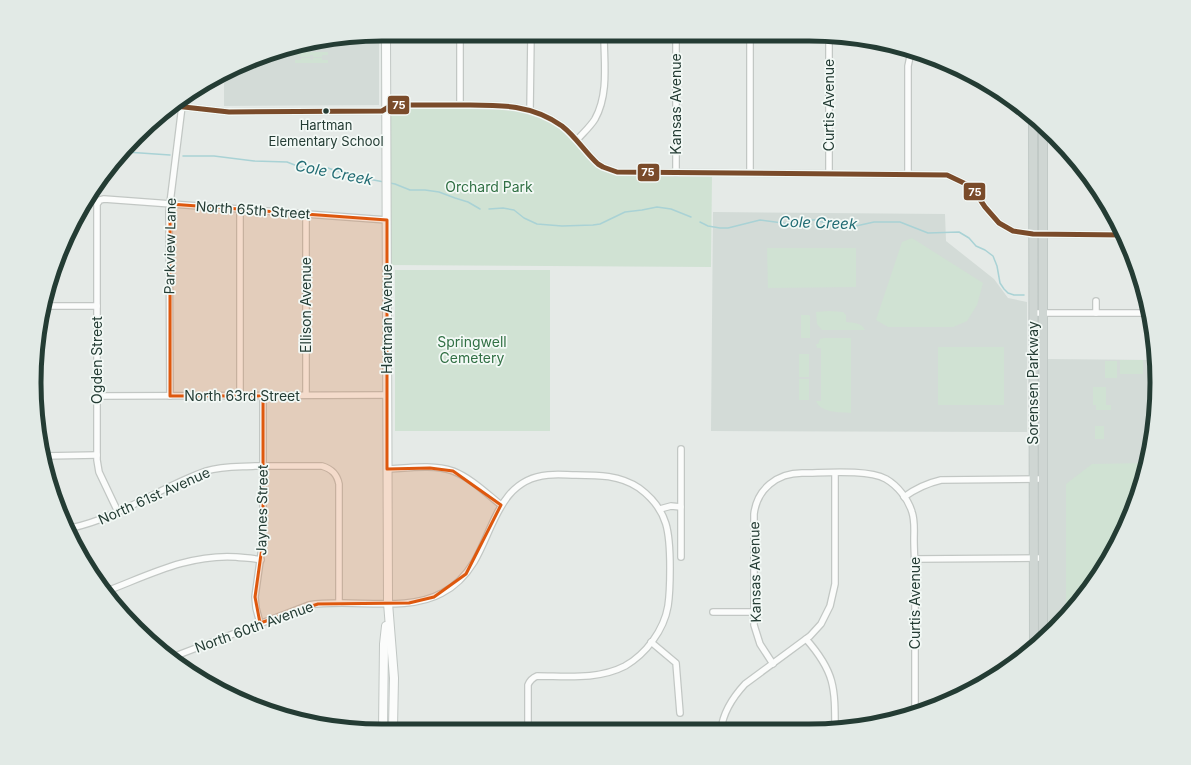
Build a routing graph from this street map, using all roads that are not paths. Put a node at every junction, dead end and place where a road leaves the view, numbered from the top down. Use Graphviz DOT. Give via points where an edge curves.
graph roads {
  1 [pos="386,41"];
  2 [pos="460,41"];
  3 [pos="531,41"];
  4 [pos="604,41"];
  5 [pos="676,41"];
  6 [pos="750,41"];
  7 [pos="829,42"];
  8 [pos="910,57"];
  9 [pos="460,105"];
  10 [pos="183,107"];
  11 [pos="387,108"];
  12 [pos="530,110"];
  13 [pos="1033,125"];
  14 [pos="1043,134"];
  15 [pos="577,140"];
  16 [pos="676,173"];
  17 [pos="750,173"];
  18 [pos="829,174"];
  19 [pos="908,174"];
  20 [pos="97,204"];
  21 [pos="170,204"];
  22 [pos="240,209"];
  23 [pos="306,214"];
  24 [pos="387,220"];
  25 [pos="1033,234"];
  26 [pos="1043,234"];
  27 [pos="1117,235"];
  28 [pos="1096,301"];
  29 [pos="50,306"];
  30 [pos="97,306"];
  31 [pos="1033,313"];
  32 [pos="1042,313"];
  33 [pos="1096,313"];
  34 [pos="1142,313"];
  35 [pos="306,395"];
  36 [pos="387,395"];
  37 [pos="97,396"];
  38 [pos="170,396"];
  39 [pos="240,396"];
  40 [pos="263,396"];
  41 [pos="681,449"];
  42 [pos="97,455"];
  43 [pos="50,456"];
  44 [pos="263,466"];
  45 [pos="387,469"];
  46 [pos="835,473"];
  47 [pos="1033,479"];
  48 [pos="1043,479"];
  49 [pos="904,497"];
  50 [pos="501,505"];
  51 [pos="681,506"];
  52 [pos="660,509"];
  53 [pos="118,512"];
  54 [pos="73,527"];
  55 [pos="681,557"];
  56 [pos="1033,558"];
  57 [pos="1043,558"];
  58 [pos="914,559"];
  59 [pos="260,560"];
  60 [pos="111,589"];
  61 [pos="339,603"];
  62 [pos="388,603"];
  63 [pos="713,612"];
  64 [pos="754,612"];
  65 [pos="260,623"];
  66 [pos="1043,631"];
  67 [pos="806,639"];
  68 [pos="1034,639"];
  69 [pos="651,642"];
  70 [pos="178,655"];
  71 [pos="773,664"];
  72 [pos="915,707"];
  73 [pos="680,712"];
  74 [pos="835,723"];
  75 [pos="383,724"];
  76 [pos="393,724"];
  77 [pos="528,724"];
  78 [pos="722,724"];
  1 -- 11 [label="main road, Hartman Avenue"];
  2 -- 9 [label="street"];
  3 -- 12 [label="street"];
  4 -- 15 [label="street" via="603,92 600,106 592,123"];
  5 -- 16 [label="street, Kansas Avenue"];
  6 -- 17 [label="street"];
  7 -- 18 [label="street, Curtis Avenue"];
  8 -- 19 [label="street"];
  9 -- 11 [label="street" via="392,105"];
  9 -- 12 [label="street" via="500,105"];
  10 -- 11 [label="street" via="229,112 382,111"];
  10 -- 21 [label="street, Parkview Lane"];
  11 -- 24 [label="main road, Hartman Avenue"];
  12 -- 15 [label="street" via="556,122"];
  13 -- 25 [label="main road, Sorensen Parkway"];
  14 -- 26 [label="main road, Sorensen Parkway"];
  15 -- 16 [label="street" via="593,160 612,170"];
  16 -- 17 [label="street"];
  17 -- 18 [label="street"];
  18 -- 19 [label="street"];
  19 -- 25 [label="street" via="947,175 965,183 999,223 1014,231"];
  20 -- 21 [label="street, North 65th Street" via="104,199"];
  20 -- 30 [label="street, Ogden Street"];
  21 -- 22 [label="street, North 65th Street"];
  21 -- 38 [label="street, Parkview Lane"];
  22 -- 23 [label="street, North 65th Street"];
  22 -- 39 [label="street"];
  23 -- 24 [label="street, North 65th Street"];
  23 -- 35 [label="street, Ellison Avenue"];
  24 -- 36 [label="main road, Hartman Avenue"];
  25 -- 26 [label="street"];
  25 -- 31 [label="main road, Sorensen Parkway"];
  26 -- 27 [label="street"];
  26 -- 32 [label="main road, Sorensen Parkway"];
  28 -- 33 [label="street"];
  29 -- 30 [label="street"];
  30 -- 37 [label="street, Ogden Street"];
  31 -- 32 [label="street"];
  31 -- 47 [label="main road, Sorensen Parkway"];
  32 -- 33 [label="street"];
  32 -- 48 [label="main road, Sorensen Parkway"];
  33 -- 34 [label="street"];
  35 -- 36 [label="street, North 63rd Street"];
  35 -- 40 [label="street, North 63rd Street"];
  36 -- 45 [label="main road, Hartman Avenue"];
  37 -- 38 [label="street, North 63rd Street"];
  37 -- 42 [label="street, Ogden Street"];
  38 -- 39 [label="street, North 63rd Street"];
  39 -- 40 [label="street, North 63rd Street"];
  40 -- 44 [label="street, Jaynes Street"];
  41 -- 51 [label="street"];
  42 -- 43 [label="street"];
  42 -- 53 [label="street, Ogden Street" via="99,472"];
  44 -- 53 [label="street, North 61st Avenue" via="228,467 207,471"];
  44 -- 59 [label="street, Jaynes Street" via="263,540"];
  44 -- 61 [label="street, North 61st Avenue" via="322,466 332,470 336,475 339,484"];
  45 -- 50 [label="street" via="430,468 452,471 470,480"];
  45 -- 62 [label="main road, Hartman Avenue"];
  46 -- 49 [label="street" via="879,476 894,484"];
  46 -- 64 [label="street, Kansas Avenue" via="791,474 775,480 766,487 757,500 754,514"];
  46 -- 67 [label="street" via="833,593 824,618"];
  47 -- 48 [label="street"];
  47 -- 49 [label="street" via="941,480 926,484"];
  47 -- 56 [label="main road, Sorensen Parkway"];
  48 -- 57 [label="main road, Sorensen Parkway"];
  49 -- 58 [label="street, Curtis Avenue" via="909,503 913,517"];
  50 -- 52 [label="street, North 60th Avenue" via="518,486 534,478 548,475 598,475 614,477 632,484"];
  50 -- 62 [label="street, North 60th Avenue" via="474,562 456,583 426,600"];
  51 -- 52 [label="street"];
  51 -- 55 [label="street"];
  52 -- 69 [label="street" via="669,539 670,591 666,616"];
  53 -- 54 [label="street, North 61st Avenue"];
  56 -- 57 [label="street"];
  56 -- 58 [label="street"];
  56 -- 68 [label="main road, Sorensen Parkway"];
  57 -- 66 [label="main road, Sorensen Parkway"];
  58 -- 72 [label="street, Curtis Avenue"];
  59 -- 60 [label="street" via="209,557 175,565"];
  59 -- 65 [label="street, Jaynes Street" via="255,597"];
  61 -- 62 [label="street, North 60th Avenue"];
  61 -- 65 [label="street, North 60th Avenue" via="309,605"];
  62 -- 75 [label="main road, Hartman Avenue" via="384,644"];
  62 -- 76 [label="main road, Hartman Avenue" via="394,678"];
  63 -- 64 [label="street"];
  64 -- 71 [label="street, Kansas Avenue" via="757,638"];
  65 -- 70 [label="street, North 60th Avenue"];
  67 -- 71 [label="street"];
  67 -- 74 [label="street" via="823,660 831,678"];
  69 -- 73 [label="street" via="676,663"];
  69 -- 77 [label="street" via="631,662 608,673 587,676 537,676 530,680"];
  71 -- 78 [label="street" via="737,693"];
}
